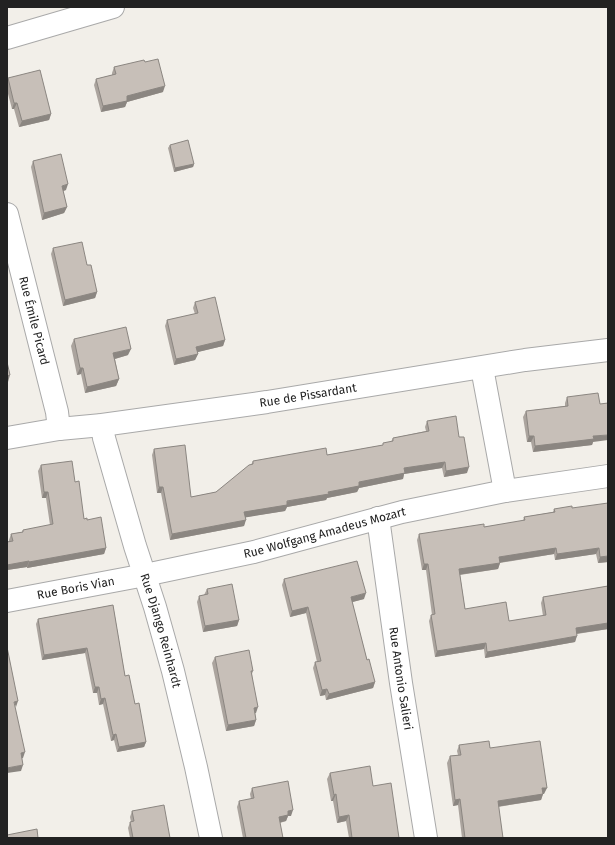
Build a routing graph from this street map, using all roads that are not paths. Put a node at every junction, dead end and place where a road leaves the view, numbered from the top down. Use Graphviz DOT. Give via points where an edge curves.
graph roads {
  1 [pos="113,7"];
  2 [pos="7,38"];
  3 [pos="7,214"];
  4 [pos="608,350"];
  5 [pos="482,368"];
  6 [pos="102,425"];
  7 [pos="59,429"];
  8 [pos="7,438"];
  9 [pos="608,476"];
  10 [pos="504,491"];
  11 [pos="378,518"];
  12 [pos="145,575"];
  13 [pos="7,601"];
  14 [pos="210,838"];
  15 [pos="426,838"];
  1 -- 2 [label="street"];
  3 -- 7 [label="street, Rue Émile Picard" via="57,412"];
  4 -- 5 [label="street, Rue de Pissardant"];
  5 -- 6 [label="street, Rue de Pissardant"];
  5 -- 10 [label="street"];
  6 -- 7 [label="street, Rue de Pissardant"];
  6 -- 12 [label="street, Rue Django Reinhardt"];
  7 -- 8 [label="street, Rue de Pissardant"];
  9 -- 10 [label="street, Rue Wolfgang Amadeus Mozart"];
  10 -- 11 [label="street, Rue Wolfgang Amadeus Mozart"];
  11 -- 12 [label="street, Rue Wolfgang Amadeus Mozart" via="254,552"];
  11 -- 15 [label="street, Rue Antonio Salieri"];
  12 -- 13 [label="street, Rue Boris Vian"];
  12 -- 14 [label="street, Rue Django Reinhardt" via="173,671"];
}
